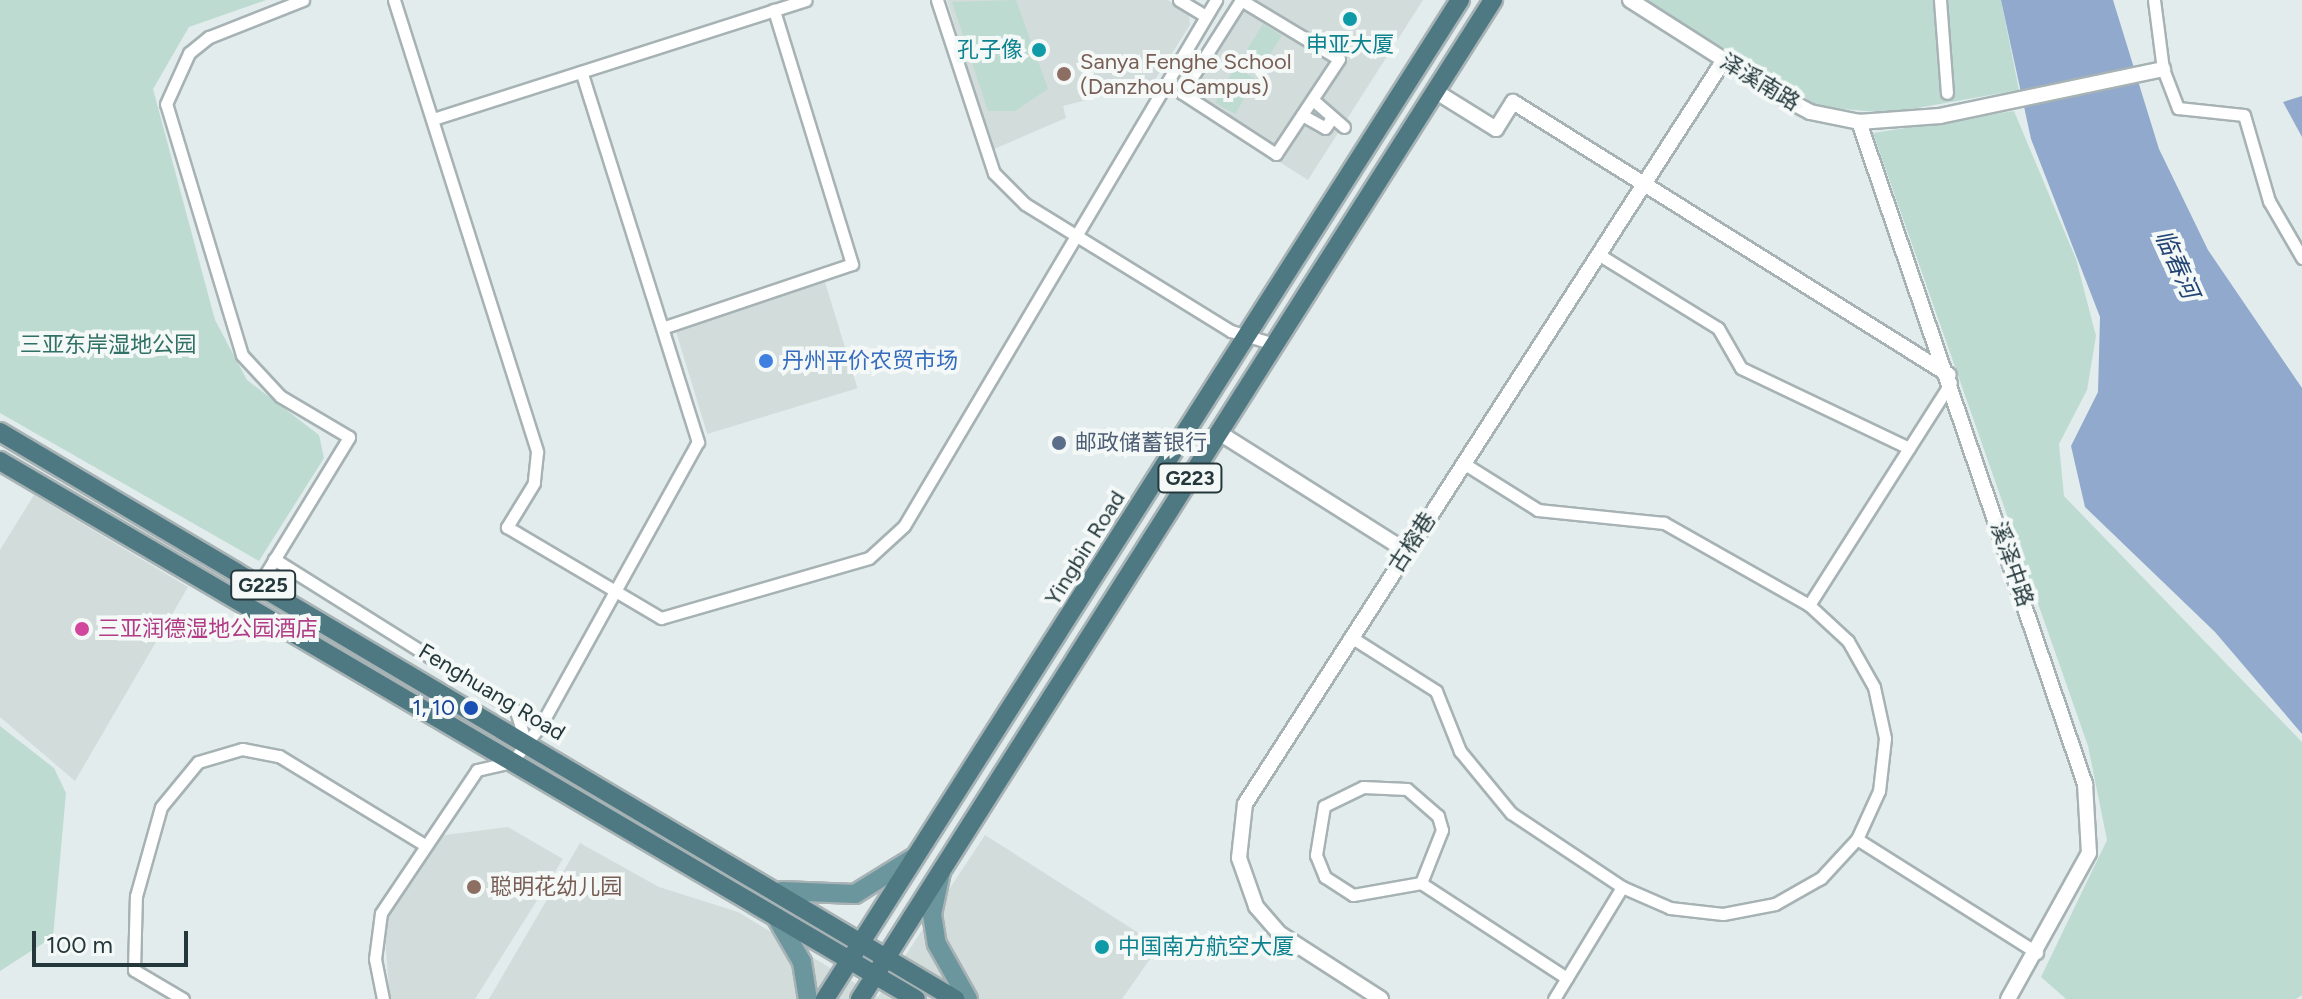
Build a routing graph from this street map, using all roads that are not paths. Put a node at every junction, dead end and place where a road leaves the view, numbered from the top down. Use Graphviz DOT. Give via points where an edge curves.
graph roads {
  1 [pos="303,0"];
  2 [pos="394,0"];
  3 [pos="805,0"];
  4 [pos="937,0"];
  5 [pos="1179,0"];
  6 [pos="1216,0"];
  7 [pos="1460,0"];
  8 [pos="1493,0"];
  9 [pos="1630,0"];
  10 [pos="1940,0"];
  11 [pos="2154,0"];
  12 [pos="774,10"];
  13 [pos="1206,16"];
  14 [pos="1724,60"];
  15 [pos="2163,69"];
  16 [pos="581,72"];
  17 [pos="1435,91"];
  18 [pos="1947,93"];
  19 [pos="1313,100"];
  20 [pos="1302,115"];
  21 [pos="433,119"];
  22 [pos="1331,119"];
  23 [pos="1859,122"];
  24 [pos="1344,127"];
  25 [pos="1643,184"];
  26 [pos="1074,238"];
  27 [pos="1598,254"];
  28 [pos="2302,258"];
  29 [pos="1264,307"];
  30 [pos="1288,322"];
  31 [pos="665,327"];
  32 [pos="1244,339"];
  33 [pos="1274,344"];
  34 [pos="1950,378"];
  35 [pos="1217,383"];
  36 [pos="1237,400"];
  37 [pos="0,432"];
  38 [pos="1218,432"];
  39 [pos="1909,448"];
  40 [pos="0,461"];
  41 [pos="1463,463"];
  42 [pos="1406,551"];
  43 [pos="274,559"];
  44 [pos="260,583"];
  45 [pos="614,591"];
  46 [pos="1809,605"];
  47 [pos="1351,637"];
  48 [pos="525,740"];
  49 [pos="512,762"];
  50 [pos="1857,839"];
  51 [pos="425,845"];
  52 [pos="918,854"];
  53 [pos="941,871"];
  54 [pos="1421,883"];
  55 [pos="1622,887"];
  56 [pos="782,891"];
  57 [pos="772,912"];
  58 [pos="861,941"];
  59 [pos="2037,953"];
  60 [pos="886,957"];
  61 [pos="851,958"];
  62 [pos="876,973"];
  63 [pos="1567,978"];
  64 [pos="183,999"];
  65 [pos="383,999"];
  66 [pos="808,999"];
  67 [pos="825,999"];
  68 [pos="860,999"];
  69 [pos="916,999"];
  70 [pos="955,999"];
  71 [pos="968,999"];
  72 [pos="1381,999"];
  73 [pos="1554,999"];
  74 [pos="2008,999"];
  1 -- 43 [label="street" via="209,37 176,74 166,104 242,355 280,396 349,437"];
  2 -- 21 [label="street"];
  3 -- 12 [label="street"];
  4 -- 26 [label="street" via="994,173"];
  5 -- 13 [label="street"];
  6 -- 13 [label="street"];
  7 -- 29 [label="highway, Yingbin Road / G223"];
  8 -- 17 [label="highway, G223"];
  9 -- 14 [label="street, 泽溪南路"];
  10 -- 18 [label="street" via="1937,33"];
  11 -- 15 [label="street"];
  12 -- 16 [label="street"];
  12 -- 31 [label="street" via="852,264"];
  13 -- 26 [label="street"];
  14 -- 23 [label="street, 泽溪南路" via="1810,112"];
  14 -- 25 [label="street, 古榕巷"];
  15 -- 23 [label="street, 泽溪南路" via="1999,105"];
  15 -- 28 [label="street" via="2178,108 2244,115 2269,201"];
  16 -- 21 [label="street"];
  16 -- 31 [label="street"];
  17 -- 25 [label="street" via="1496,129 1513,102"];
  17 -- 30 [label="highway, G223"];
  19 -- 20 [label="street"];
  19 -- 20 [label="street" via="1339,59 1241,0 1181,92 1276,154"];
  19 -- 22 [label="street" via="1335,113"];
  20 -- 22 [label="street" via="1325,128"];
  21 -- 45 [label="street" via="537,452 534,483 507,527"];
  22 -- 24 [label="street"];
  23 -- 34 [label="street, 溪泽中路"];
  25 -- 27 [label="street, 古榕巷"];
  25 -- 34 [label="street"];
  26 -- 32 [label="street"];
  26 -- 45 [label="street" via="904,526 869,558 669,617"];
  27 -- 39 [label="street" via="1718,328 1741,368"];
  27 -- 41 [label="street, 古榕巷"];
  29 -- 30 [label="highway"];
  29 -- 32 [label="highway, Yingbin Road / G223"];
  30 -- 33 [label="highway, G223"];
  31 -- 45 [label="street" via="698,442"];
  32 -- 33 [label="street"];
  32 -- 35 [label="highway, Yingbin Road / G223"];
  32 -- 36 [label="highway"];
  33 -- 36 [label="highway, G223"];
  34 -- 39 [label="street"];
  34 -- 59 [label="street, 溪泽中路" via="2085,784 2089,853"];
  35 -- 36 [label="highway" via="1232,384"];
  35 -- 52 [label="highway, Yingbin Road / G223"];
  36 -- 38 [label="highway, G223"];
  37 -- 44 [label="highway, Fenghuang Road / G225"];
  38 -- 42 [label="street"];
  38 -- 53 [label="highway, G223"];
  39 -- 46 [label="street"];
  40 -- 49 [label="highway, G225"];
  41 -- 42 [label="street, 古榕巷"];
  41 -- 46 [label="street" via="1538,510 1664,523"];
  42 -- 47 [label="street, 古榕巷"];
  43 -- 44 [label="street"];
  43 -- 48 [label="street" via="516,711"];
  44 -- 48 [label="highway, Fenghuang Road / G225"];
  45 -- 48 [label="street" via="542,723"];
  46 -- 50 [label="street" via="1848,641 1874,687 1882,725 1879,791"];
  47 -- 55 [label="street" via="1436,691 1460,751 1511,813"];
  47 -- 72 [label="street, 古榕巷" via="1251,792 1239,858 1250,895 1271,925"];
  48 -- 49 [label="street"];
  48 -- 56 [label="highway, Fenghuang Road / G225"];
  49 -- 51 [label="street" via="477,770"];
  49 -- 57 [label="highway, G225"];
  50 -- 55 [label="street" via="1821,878 1762,906 1723,914 1670,908"];
  50 -- 59 [label="street"];
  51 -- 64 [label="street" via="279,756 242,749 198,762 161,807 136,896 134,970"];
  51 -- 65 [label="street" via="381,913 375,959"];
  52 -- 56 [label="main road" via="855,894"];
  52 -- 58 [label="highway, Yingbin Road / G223"];
  53 -- 60 [label="highway, G223"];
  53 -- 71 [label="main road" via="932,914 937,944"];
  54 -- 54 [label="street" via="1353,895 1325,877 1316,855 1324,806 1363,787 1407,789 1438,816 1442,830"];
  54 -- 63 [label="street"];
  55 -- 63 [label="street"];
  56 -- 58 [label="highway, Fenghuang Road / G225"];
  57 -- 61 [label="highway, G225"];
  57 -- 66 [label="main road" via="802,962"];
  58 -- 60 [label="highway, Fenghuang Road / G225"];
  58 -- 61 [label="highway, Yingbin Road / G223"];
  59 -- 74 [label="street, 溪泽中路"];
  60 -- 62 [label="highway, G223"];
  60 -- 70 [label="highway, Fenghuang Road"];
  61 -- 62 [label="highway"];
  61 -- 67 [label="highway, Yingbin Road / G223"];
  62 -- 68 [label="highway, G223"];
  62 -- 69 [label="highway"];
  63 -- 73 [label="street"];
}
